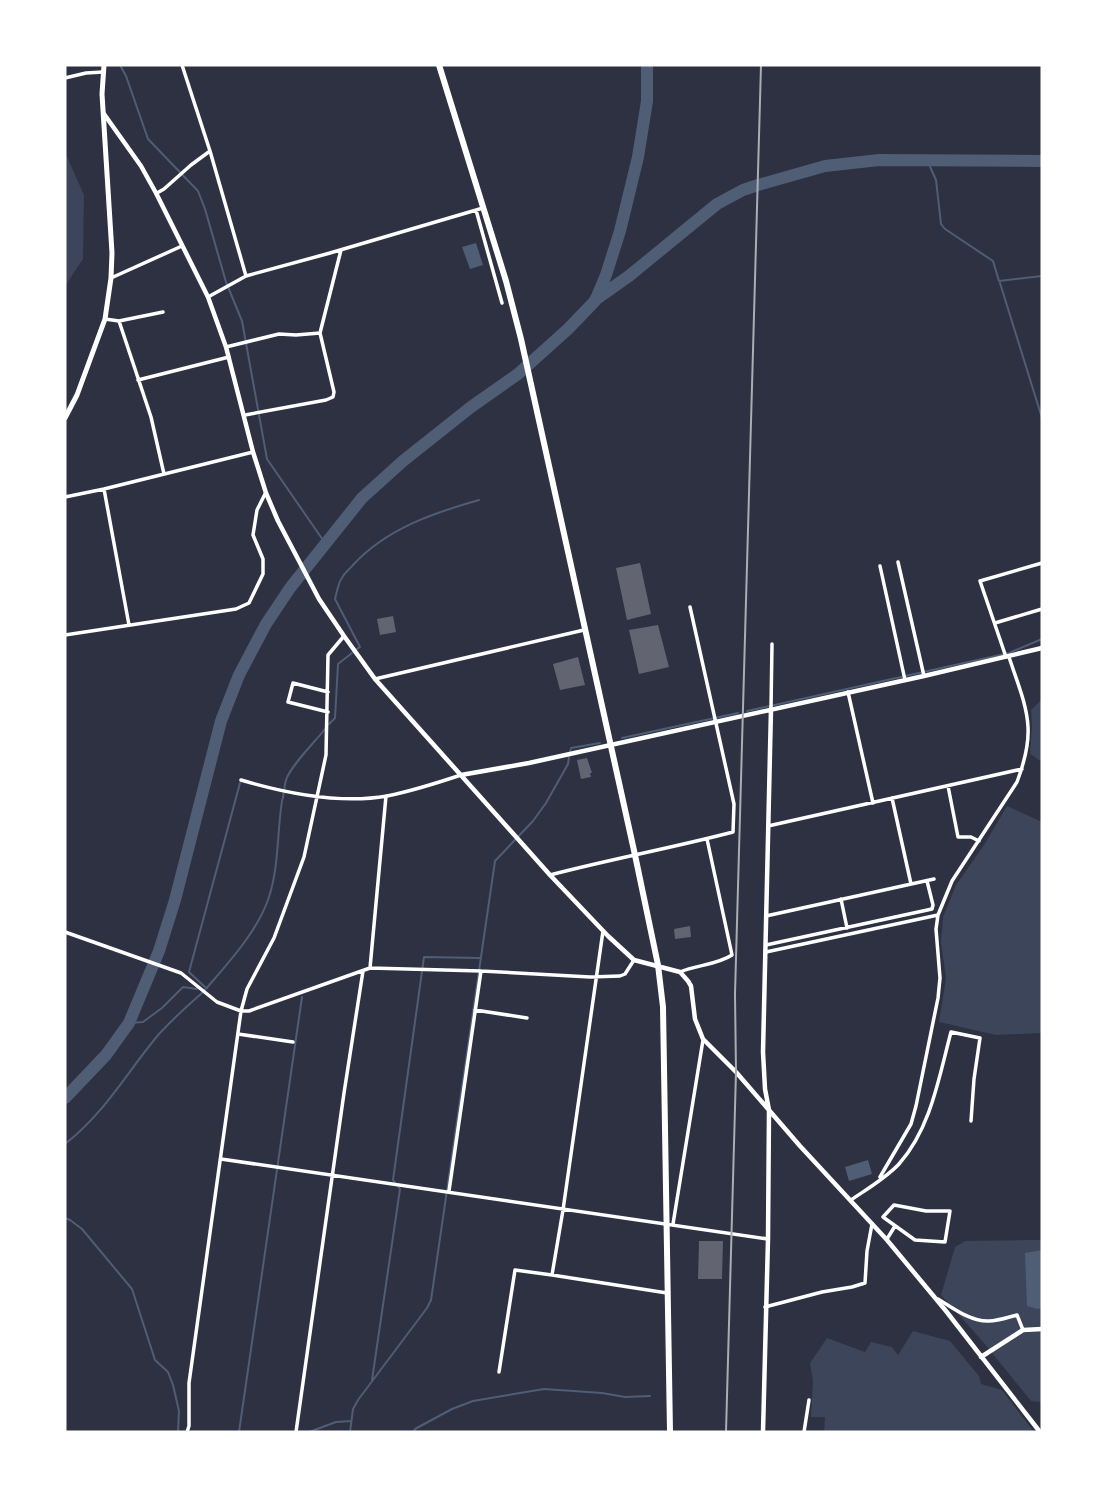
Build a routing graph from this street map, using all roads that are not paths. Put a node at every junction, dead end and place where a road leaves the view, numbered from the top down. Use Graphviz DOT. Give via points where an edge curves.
graph roads {
  1 [pos="104,65"];
  2 [pos="182,65"];
  3 [pos="439,65"];
  4 [pos="103,72"];
  5 [pos="65,78"];
  6 [pos="104,113"];
  7 [pos="210,151"];
  8 [pos="156,193"];
  9 [pos="480,209"];
  10 [pos="183,246"];
  11 [pos="341,250"];
  12 [pos="246,276"];
  13 [pos="111,278"];
  14 [pos="208,297"];
  15 [pos="502,303"];
  16 [pos="163,312"];
  17 [pos="105,318"];
  18 [pos="119,321"];
  19 [pos="320,332"];
  20 [pos="226,347"];
  21 [pos="229,357"];
  22 [pos="138,380"];
  23 [pos="245,415"];
  24 [pos="65,418"];
  25 [pos="253,452"];
  26 [pos="164,474"];
  27 [pos="104,489"];
  28 [pos="267,493"];
  29 [pos="65,497"];
  30 [pos="898,562"];
  31 [pos="1042,563"];
  32 [pos="880,566"];
  33 [pos="690,607"];
  34 [pos="1042,609"];
  35 [pos="995,623"];
  36 [pos="129,625"];
  37 [pos="586,630"];
  38 [pos="65,635"];
  39 [pos="344,636"];
  40 [pos="772,644"];
  41 [pos="1042,648"];
  42 [pos="1008,657"];
  43 [pos="924,676"];
  44 [pos="375,679"];
  45 [pos="905,680"];
  46 [pos="328,692"];
  47 [pos="848,692"];
  48 [pos="771,709"];
  49 [pos="328,712"];
  50 [pos="716,721"];
  51 [pos="611,744"];
  52 [pos="1022,769"];
  53 [pos="461,775"];
  54 [pos="241,780"];
  55 [pos="948,786"];
  56 [pos="318,796"];
  57 [pos="386,796"];
  58 [pos="892,798"];
  59 [pos="873,803"];
  60 [pos="768,826"];
  61 [pos="707,839"];
  62 [pos="979,841"];
  63 [pos="635,855"];
  64 [pos="550,875"];
  65 [pos="934,879"];
  66 [pos="927,881"];
  67 [pos="911,884"];
  68 [pos="841,899"];
  69 [pos="938,915"];
  70 [pos="766,916"];
  71 [pos="848,928"];
  72 [pos="603,931"];
  73 [pos="65,932"];
  74 [pos="766,948"];
  75 [pos="634,960"];
  76 [pos="658,965"];
  77 [pos="370,968"];
  78 [pos="363,971"];
  79 [pos="481,971"];
  80 [pos="680,972"];
  81 [pos="596,976"];
  82 [pos="475,1010"];
  83 [pos="241,1011"];
  84 [pos="527,1018"];
  85 [pos="238,1034"];
  86 [pos="704,1039"];
  87 [pos="293,1042"];
  88 [pos="769,1110"];
  89 [pos="971,1121"];
  90 [pos="221,1159"];
  91 [pos="333,1175"];
  92 [pos="877,1182"];
  93 [pos="449,1192"];
  94 [pos="850,1200"];
  95 [pos="563,1210"];
  96 [pos="872,1223"];
  97 [pos="669,1224"];
  98 [pos="895,1226"];
  99 [pos="768,1239"];
  100 [pos="887,1240"];
  101 [pos="552,1275"];
  102 [pos="668,1294"];
  103 [pos="933,1296"];
  104 [pos="765,1307"];
  105 [pos="1042,1329"];
  106 [pos="1023,1331"];
  107 [pos="981,1357"];
  108 [pos="499,1373"];
  109 [pos="809,1400"];
  110 [pos="187,1432"];
  111 [pos="296,1432"];
  112 [pos="670,1432"];
  113 [pos="763,1432"];
  114 [pos="804,1432"];
  115 [pos="1040,1432"];
  1 -- 4 [label="main road"];
  2 -- 7 [label="street"];
  3 -- 9 [label="highway"];
  4 -- 5 [label="street"];
  4 -- 6 [label="main road"];
  6 -- 8 [label="street"];
  6 -- 13 [label="main road"];
  7 -- 8 [label="street"];
  7 -- 12 [label="street"];
  8 -- 10 [label="street"];
  9 -- 11 [label="street"];
  9 -- 15 [label="street"];
  9 -- 37 [label="highway" via="521,339"];
  10 -- 13 [label="street"];
  10 -- 14 [label="street"];
  11 -- 12 [label="street"];
  11 -- 19 [label="street"];
  12 -- 14 [label="street"];
  13 -- 17 [label="main road"];
  14 -- 20 [label="street"];
  16 -- 18 [label="street"];
  17 -- 18 [label="street"];
  17 -- 24 [label="main road"];
  18 -- 22 [label="street"];
  19 -- 20 [label="street" via="279,334"];
  19 -- 23 [label="street" via="333,397"];
  20 -- 21 [label="street"];
  21 -- 22 [label="street"];
  21 -- 23 [label="street"];
  22 -- 26 [label="street"];
  23 -- 25 [label="street"];
  25 -- 26 [label="street"];
  25 -- 28 [label="street"];
  26 -- 27 [label="street"];
  27 -- 29 [label="street"];
  27 -- 36 [label="street"];
  28 -- 36 [label="street" via="257,510 253,535 263,575 248,603 236,609"];
  28 -- 39 [label="street" via="319,599"];
  30 -- 43 [label="street"];
  31 -- 35 [label="street" via="980,581"];
  32 -- 45 [label="street"];
  33 -- 50 [label="street"];
  34 -- 35 [label="street"];
  35 -- 42 [label="street"];
  36 -- 38 [label="street"];
  37 -- 44 [label="street"];
  37 -- 51 [label="highway"];
  39 -- 44 [label="street"];
  39 -- 46 [label="street" via="328,654"];
  40 -- 48 [label="street"];
  41 -- 42 [label="street"];
  42 -- 43 [label="street"];
  42 -- 52 [label="street" via="1028,728"];
  43 -- 45 [label="street"];
  44 -- 53 [label="street"];
  45 -- 47 [label="street"];
  46 -- 49 [label="street"];
  46 -- 49 [label="street" via="293,683 288,702"];
  47 -- 48 [label="street"];
  47 -- 59 [label="street"];
  48 -- 50 [label="street"];
  48 -- 60 [label="street"];
  49 -- 56 [label="street"];
  50 -- 51 [label="street"];
  50 -- 61 [label="street" via="734,804 733,832"];
  51 -- 53 [label="street"];
  51 -- 63 [label="highway"];
  52 -- 55 [label="street"];
  52 -- 62 [label="street"];
  53 -- 57 [label="street"];
  53 -- 64 [label="street"];
  54 -- 56 [label="street" via="281,792"];
  55 -- 58 [label="street"];
  55 -- 62 [label="street" via="958,837"];
  56 -- 57 [label="street"];
  56 -- 83 [label="street" via="304,857"];
  57 -- 77 [label="street"];
  58 -- 59 [label="street"];
  58 -- 67 [label="street"];
  59 -- 60 [label="street"];
  60 -- 70 [label="street"];
  61 -- 63 [label="street"];
  61 -- 80 [label="street" via="732,956"];
  62 -- 69 [label="street" via="952,881"];
  63 -- 64 [label="street"];
  63 -- 76 [label="highway"];
  64 -- 72 [label="street"];
  65 -- 66 [label="street"];
  66 -- 67 [label="street"];
  66 -- 71 [label="street" via="932,909"];
  67 -- 68 [label="street"];
  68 -- 70 [label="street"];
  68 -- 71 [label="street"];
  69 -- 74 [label="street"];
  69 -- 92 [label="street" via="938,998 916,1106 911,1124"];
  70 -- 74 [label="street"];
  71 -- 74 [label="street"];
  72 -- 75 [label="street"];
  72 -- 81 [label="street"];
  73 -- 83 [label="street" via="181,973 217,1002"];
  74 -- 88 [label="street" via="763,1052"];
  75 -- 76 [label="street"];
  75 -- 81 [label="street" via="625,974"];
  76 -- 80 [label="street"];
  76 -- 97 [label="highway"];
  77 -- 78 [label="street"];
  77 -- 79 [label="street"];
  78 -- 83 [label="street"];
  78 -- 91 [label="street"];
  79 -- 81 [label="street"];
  79 -- 82 [label="street"];
  80 -- 86 [label="street" via="691,986 695,1019"];
  81 -- 95 [label="street"];
  82 -- 84 [label="street"];
  82 -- 93 [label="street"];
  83 -- 85 [label="street"];
  85 -- 87 [label="street"];
  85 -- 90 [label="street"];
  86 -- 88 [label="street"];
  86 -- 97 [label="street"];
  88 -- 94 [label="street"];
  88 -- 99 [label="street"];
  89 -- 92 [label="street" via="980,1038 951,1032 928,1117 899,1164"];
  90 -- 91 [label="street"];
  90 -- 110 [label="street" via="189,1383"];
  91 -- 93 [label="street"];
  91 -- 111 [label="street"];
  92 -- 94 [label="street"];
  93 -- 95 [label="street"];
  94 -- 96 [label="street"];
  95 -- 97 [label="street"];
  95 -- 101 [label="street"];
  96 -- 100 [label="street"];
  96 -- 104 [label="street" via="865,1283"];
  97 -- 99 [label="street"];
  97 -- 102 [label="highway"];
  98 -- 98 [label="street" via="915,1240 945,1242 950,1211 894,1205 883,1217"];
  98 -- 100 [label="street"];
  99 -- 104 [label="street"];
  100 -- 103 [label="street"];
  101 -- 102 [label="street"];
  101 -- 108 [label="street" via="515,1270"];
  102 -- 112 [label="highway"];
  103 -- 106 [label="street" via="979,1320 1017,1315"];
  103 -- 107 [label="street"];
  104 -- 113 [label="street"];
  105 -- 106 [label="street"];
  106 -- 107 [label="street"];
  107 -- 115 [label="street"];
  109 -- 114 [label="street"];
}
